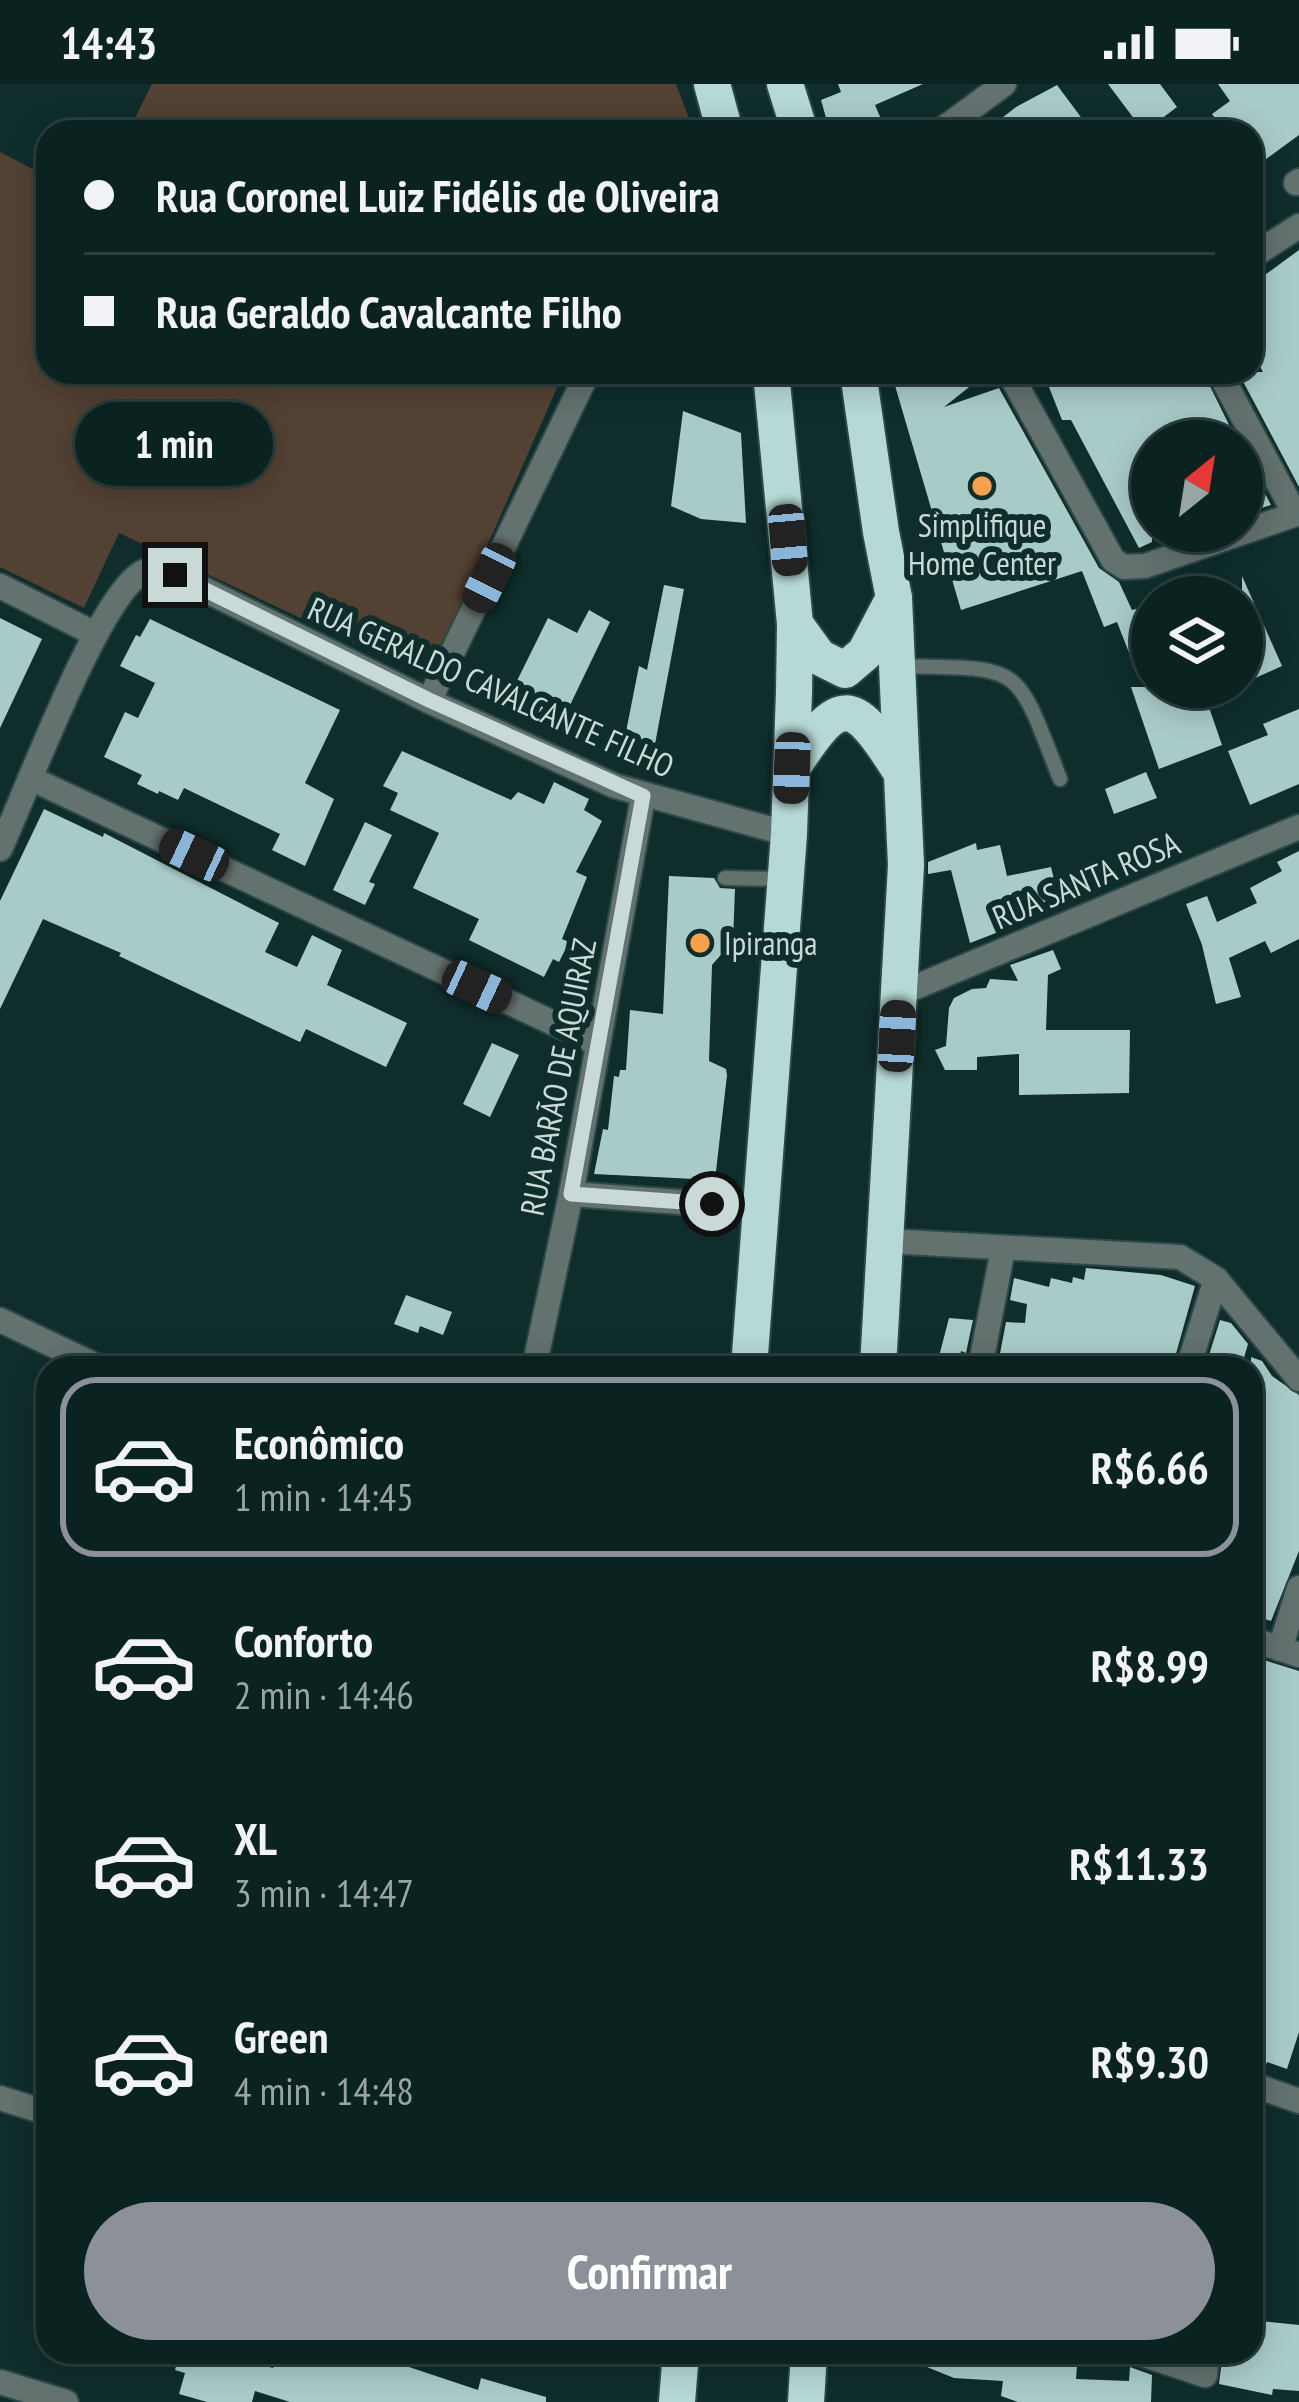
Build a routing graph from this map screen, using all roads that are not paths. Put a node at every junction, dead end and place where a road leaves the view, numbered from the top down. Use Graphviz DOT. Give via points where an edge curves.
graph roads {
  1 [pos="712,84"];
  2 [pos="784,84"];
  3 [pos="1004,84"];
  4 [pos="722,120"];
  5 [pos="796,120"];
  6 [pos="970,120"];
  7 [pos="1299,226"];
  8 [pos="1263,248"];
  9 [pos="582,384"];
  10 [pos="772,384"];
  11 [pos="860,384"];
  12 [pos="1016,384"];
  13 [pos="1226,384"];
  14 [pos="1297,514"];
  15 [pos="0,586"];
  16 [pos="894,598"];
  17 [pos="795,624"];
  18 [pos="94,634"];
  19 [pos="897,666"];
  20 [pos="429,700"];
  21 [pos="792,768"];
  22 [pos="902,772"];
  23 [pos="32,779"];
  24 [pos="1060,779"];
  25 [pos="643,796"];
  26 [pos="1299,827"];
  27 [pos="790,834"];
  28 [pos="0,849"];
  29 [pos="725,878"];
  30 [pos="786,880"];
  31 [pos="899,994"];
  32 [pos="598,1044"];
  33 [pos="571,1194"];
  34 [pos="760,1208"];
  35 [pos="887,1241"];
  36 [pos="1003,1249"];
  37 [pos="1216,1279"];
  38 [pos="0,1320"];
  39 [pos="76,1356"];
  40 [pos="536,1356"];
  41 [pos="749,1356"];
  42 [pos="879,1356"];
  43 [pos="982,1356"];
  44 [pos="1192,1356"];
  45 [pos="1299,1379"];
  46 [pos="1299,1588"];
  47 [pos="1289,1652"];
  48 [pos="1263,2087"];
  49 [pos="1297,2094"];
  50 [pos="0,2098"];
  51 [pos="36,2109"];
  52 [pos="679,2364"];
  53 [pos="808,2364"];
  54 [pos="0,2383"];
  55 [pos="66,2402"];
  56 [pos="677,2402"];
  57 [pos="806,2402"];
  1 -- 4 [label="highway"];
  2 -- 5 [label="highway"];
  3 -- 6 [label="street"];
  7 -- 8 [label="street"];
  9 -- 20 [label="street"];
  10 -- 17 [label="highway"];
  11 -- 16 [label="highway"];
  12 -- 14 [label="street" via="1124,567"];
  13 -- 14 [label="street"];
  15 -- 18 [label="street"];
  16 -- 17 [label="highway" via="865,652 844,670 819,657"];
  16 -- 19 [label="highway"];
  17 -- 21 [label="highway"];
  18 -- 20 [label="street, RUA GERALDO CAVALCANTE FILHO" via="138,575 155,569"];
  18 -- 23 [label="street"];
  19 -- 22 [label="highway"];
  19 -- 24 [label="lane" via="987,668 1016,682"];
  20 -- 25 [label="street, RUA GERALDO CAVALCANTE FILHO"];
  21 -- 22 [label="highway" via="824,721 840,713 873,730"];
  21 -- 27 [label="highway"];
  22 -- 31 [label="highway"];
  23 -- 28 [label="street"];
  23 -- 32 [label="street"];
  25 -- 27 [label="street, RUA GERALDO CAVALCANTE FILHO"];
  25 -- 32 [label="street, RUA BARÃO DE AQUIRAZ"];
  26 -- 31 [label="street, RUA SANTA ROSA"];
  27 -- 30 [label="highway"];
  29 -- 30 [label="lane"];
  30 -- 34 [label="highway"];
  31 -- 35 [label="highway"];
  32 -- 33 [label="street, RUA BARÃO DE AQUIRAZ"];
  33 -- 34 [label="street"];
  33 -- 40 [label="street, RUA BARÃO DE AQUIRAZ"];
  34 -- 41 [label="highway"];
  35 -- 36 [label="street"];
  35 -- 42 [label="highway"];
  36 -- 37 [label="street" via="1166,1254"];
  36 -- 43 [label="street"];
  37 -- 44 [label="street"];
  37 -- 45 [label="street"];
  38 -- 39 [label="street"];
  46 -- 47 [label="street"];
  48 -- 49 [label="street"];
  50 -- 51 [label="street"];
  52 -- 56 [label="highway"];
  53 -- 57 [label="highway"];
  54 -- 55 [label="street"];
}
